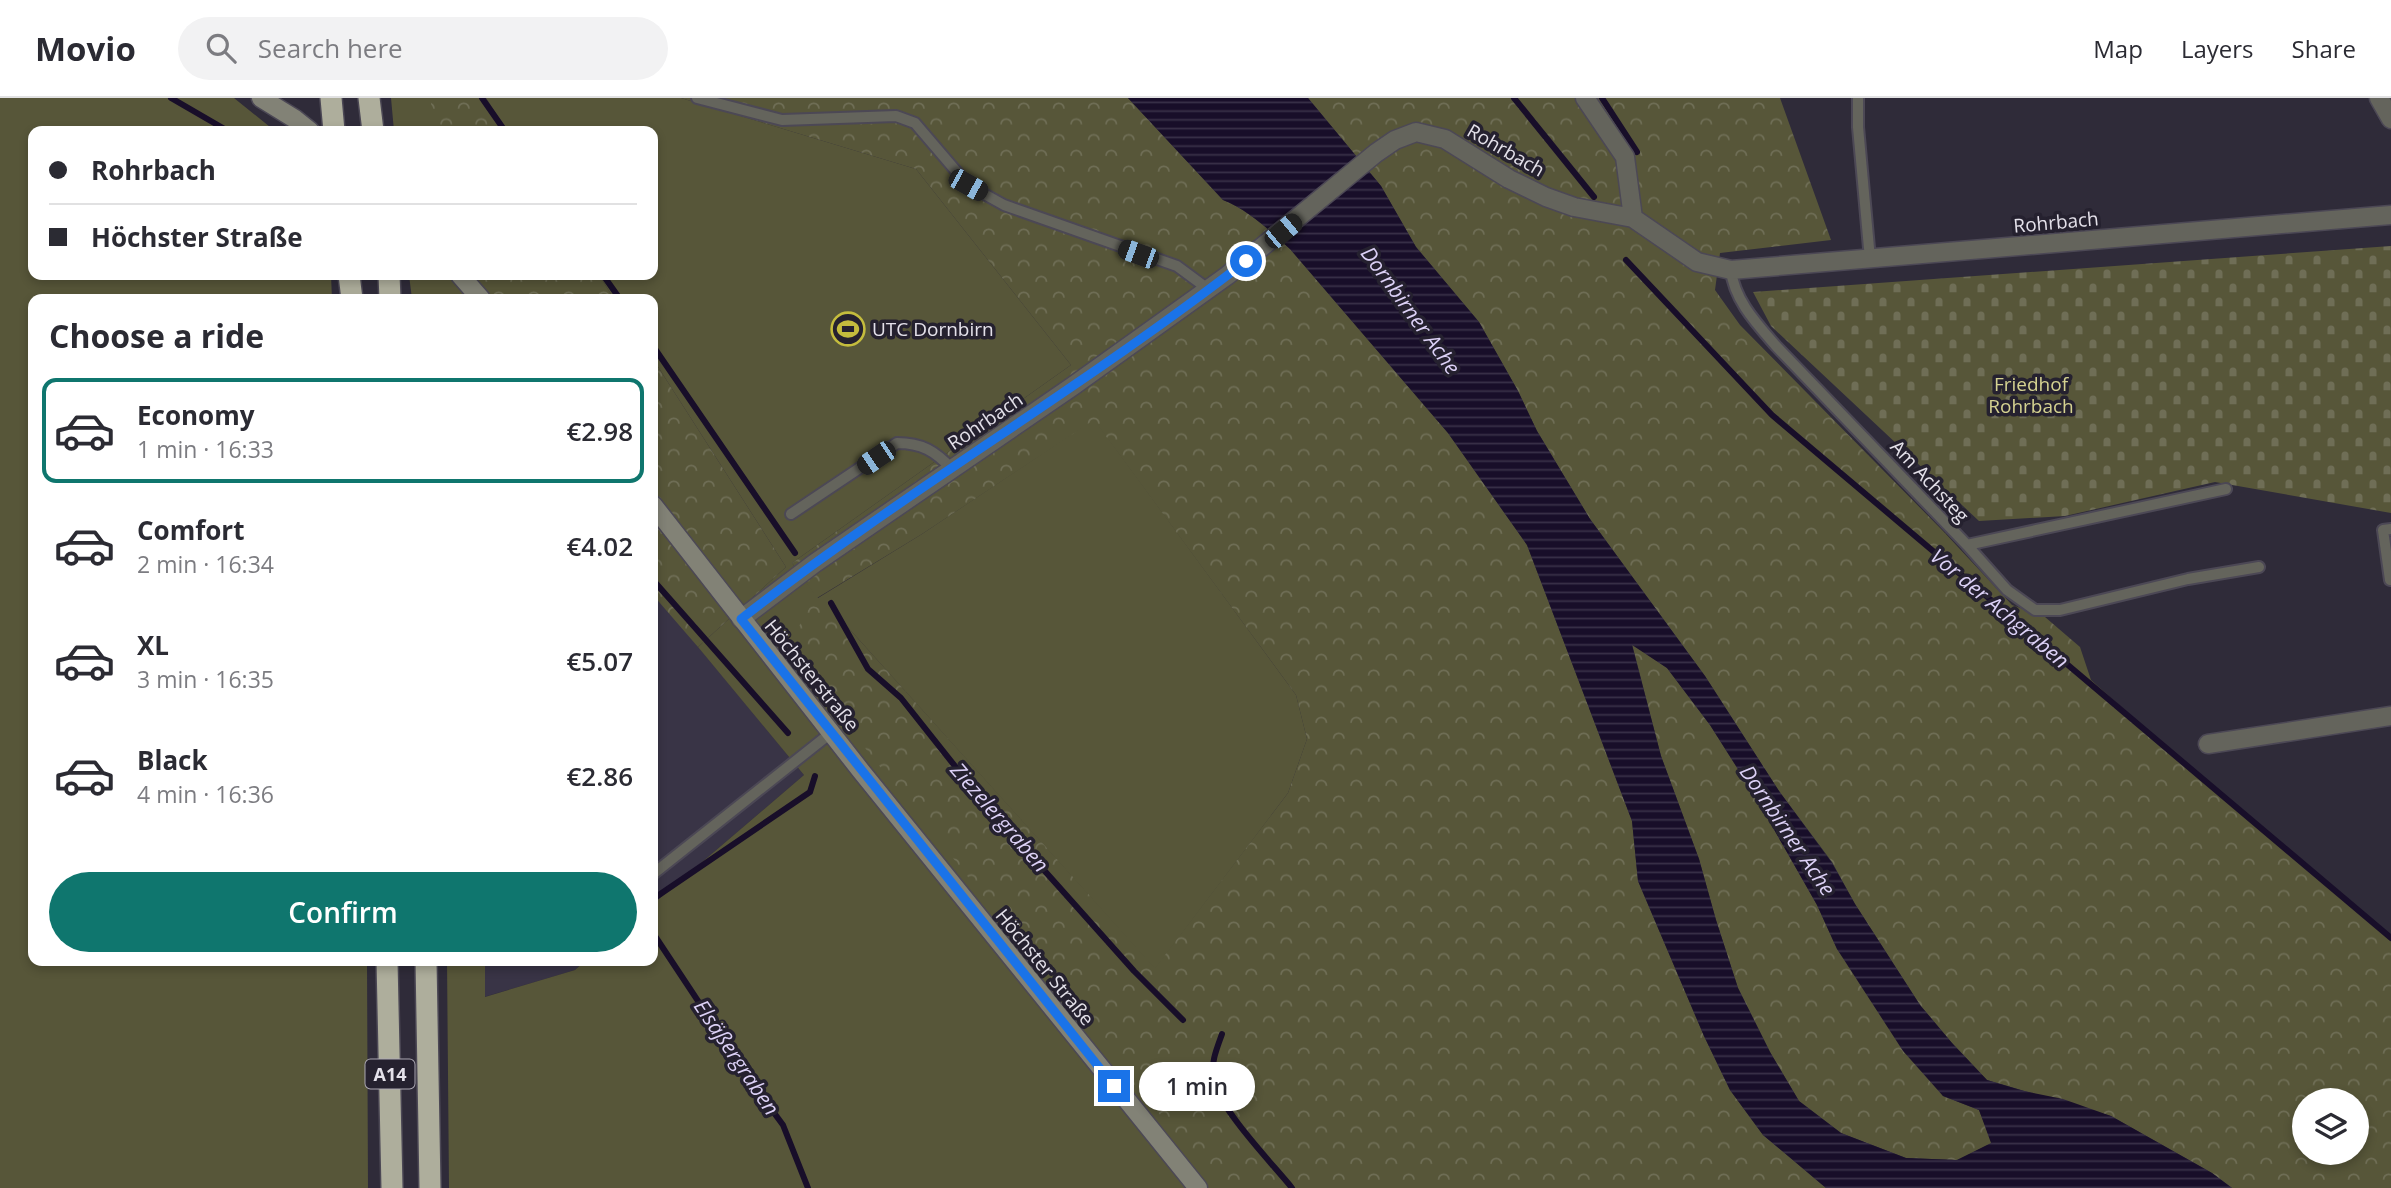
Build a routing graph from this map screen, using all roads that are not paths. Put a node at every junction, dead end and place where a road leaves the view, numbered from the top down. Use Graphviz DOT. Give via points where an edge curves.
graph roads {
  1 [pos="261,98"];
  2 [pos="331,98"];
  3 [pos="369,98"];
  4 [pos="697,98"];
  5 [pos="1585,98"];
  6 [pos="1858,98"];
  7 [pos="2379,98"];
  8 [pos="2391,119"];
  9 [pos="304,126"];
  10 [pos="334,126"];
  11 [pos="372,126"];
  12 [pos="2391,215"];
  13 [pos="1633,218"];
  14 [pos="1870,259"];
  15 [pos="1731,270"];
  16 [pos="464,280"];
  17 [pos="1208,289"];
  18 [pos="477,294"];
  19 [pos="952,469"];
  20 [pos="2225,489"];
  21 [pos="658,511"];
  22 [pos="791,514"];
  23 [pos="2391,529"];
  24 [pos="1967,545"];
  25 [pos="2259,567"];
  26 [pos="2390,580"];
  27 [pos="741,619"];
  28 [pos="2391,716"];
  29 [pos="832,732"];
  30 [pos="2208,744"];
  31 [pos="861,771"];
  32 [pos="658,870"];
  33 [pos="387,966"];
  34 [pos="426,966"];
  35 [pos="392,1188"];
  36 [pos="430,1188"];
  37 [pos="1198,1188"];
  1 -- 9 [label="main road"];
  2 -- 10 [label="highway"];
  3 -- 11 [label="highway"];
  4 -- 17 [label="lane" via="782,120 896,116 915,123 968,185 1004,205 1177,266"];
  5 -- 13 [label="street" via="1625,157"];
  6 -- 14 [label="lane"];
  7 -- 8 [label="street"];
  12 -- 14 [label="street, Rohrbach"];
  13 -- 15 [label="street, Rohrbach" via="1697,262"];
  13 -- 17 [label="street, Rohrbach" via="1546,197 1445,139 1416,132 1395,140"];
  14 -- 15 [label="street, Rohrbach"];
  15 -- 24 [label="lane, Am Achsteg" via="1749,314 1776,346"];
  16 -- 18 [label="main road"];
  17 -- 19 [label="street, Rohrbach"];
  19 -- 22 [label="lane" via="914,443 897,443"];
  19 -- 27 [label="street, Rohrbach"];
  20 -- 24 [label="lane, Am Achsteg"];
  21 -- 27 [label="main road, Höchsterstraße"];
  23 -- 26 [label="lane" via="2383,530"];
  24 -- 25 [label="lane" via="2007,590 2035,610 2060,610"];
  27 -- 29 [label="main road, Höchsterstraße"];
  28 -- 30 [label="street"];
  29 -- 31 [label="main road, Höchsterstraße"];
  29 -- 32 [label="lane"];
  31 -- 37 [label="main road, Höchster Straße"];
  33 -- 35 [label="highway, A14"];
  34 -- 36 [label="highway, A14"];
}
